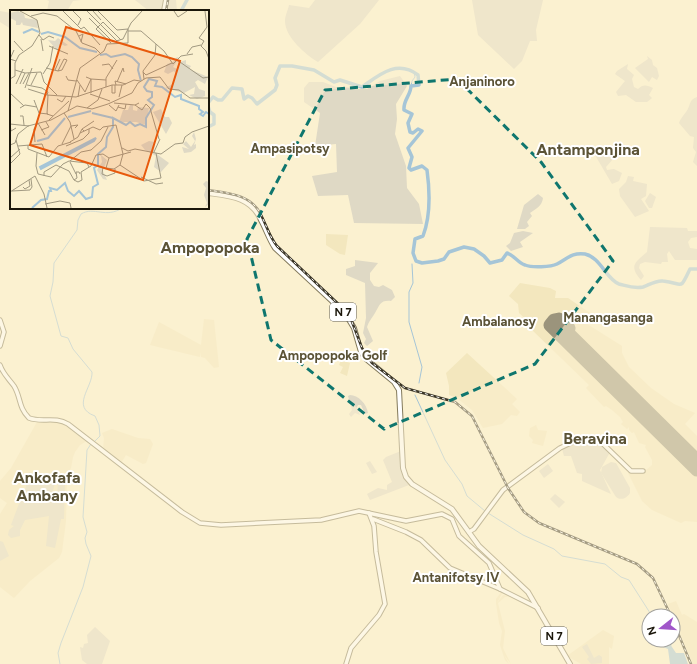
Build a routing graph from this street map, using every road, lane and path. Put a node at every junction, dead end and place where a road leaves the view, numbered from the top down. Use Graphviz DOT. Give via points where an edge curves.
graph roads {
  1 [pos="166,0"];
  2 [pos="164,10"];
  3 [pos="209,193"];
  4 [pos="0,320"];
  5 [pos="0,346"];
  6 [pos="0,365"];
  7 [pos="643,471"];
  8 [pos="369,513"];
  9 [pos="373,519"];
  10 [pos="474,529"];
  11 [pos="469,532"];
  12 [pos="472,537"];
  13 [pos="500,589"];
  14 [pos="538,608"];
  15 [pos="346,664"];
  16 [pos="570,664"];
  1 -- 2 [label="main road"];
  3 -- 11 [label="main road, N 7" via="238,198 251,205 260,217 275,248 345,313 354,328 366,360 397,385 401,396 403,468 406,477 417,488 452,509"];
  4 -- 5 [label="street" via="4,332"];
  6 -- 8 [label="street" via="4,375 14,386 20,405 29,418 64,421 200,523 221,525 321,520 359,511"];
  7 -- 10 [label="street" via="631,471 600,441 579,439 560,448 503,490"];
  8 -- 9 [label="street"];
  8 -- 13 [label="street" via="406,521 437,514 447,516 452,519 459,536 489,563"];
  9 -- 13 [label="street" via="421,540 450,568"];
  9 -- 15 [label="street" via="385,604 380,615 351,648"];
  10 -- 11 [label="street"];
  10 -- 12 [label="street"];
  11 -- 12 [label="main road, N 7"];
  12 -- 14 [label="main road, N 7" via="484,552 525,588"];
  13 -- 14 [label="street"];
  14 -- 16 [label="main road, N 7"];
}
